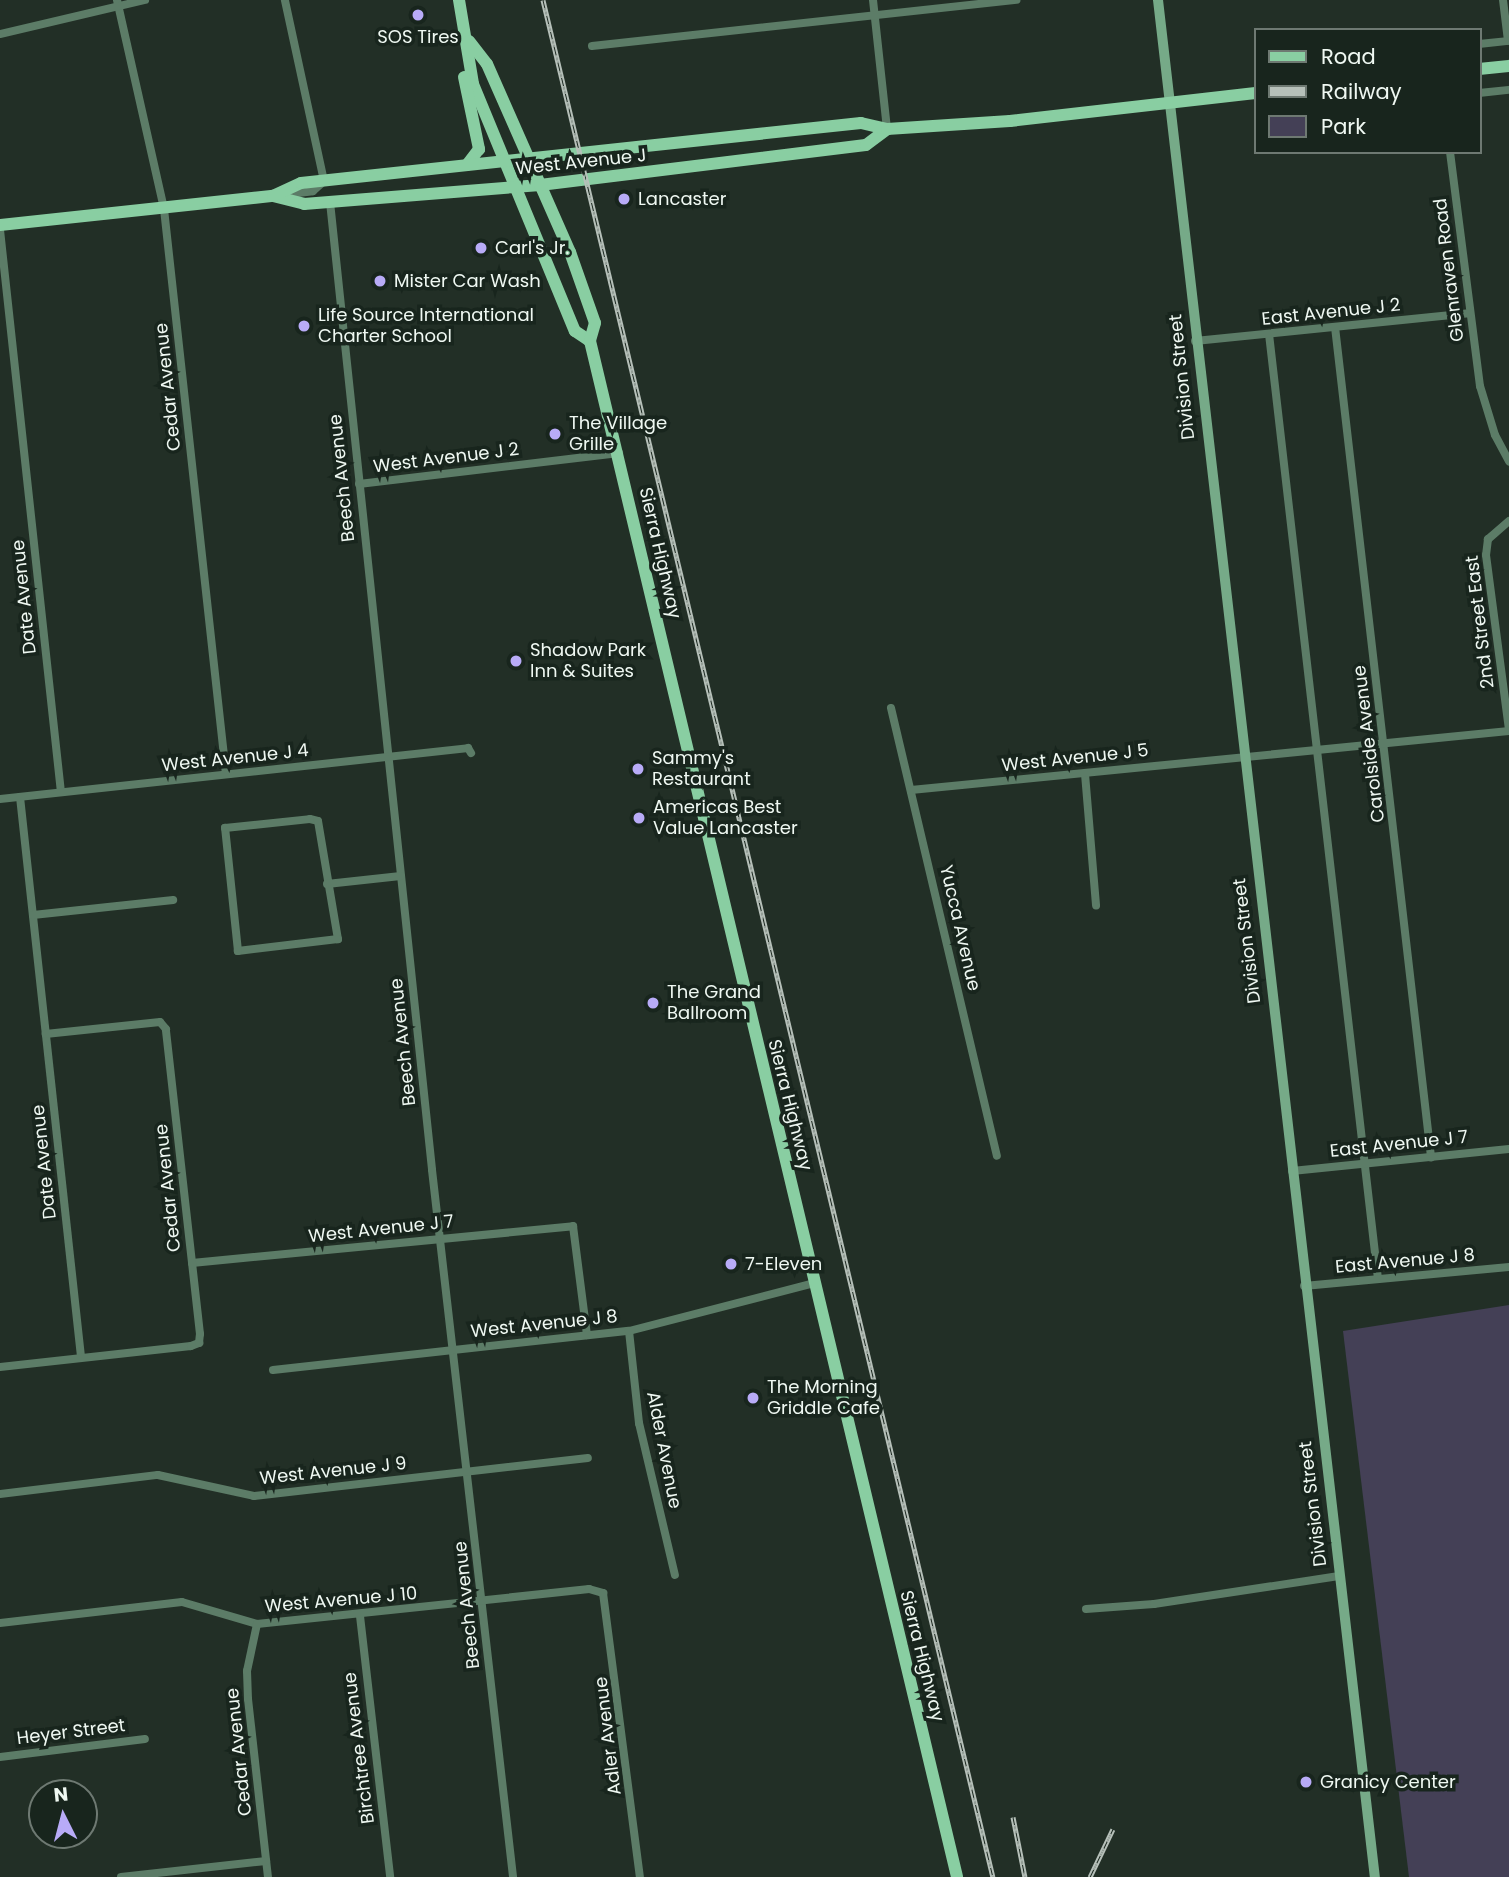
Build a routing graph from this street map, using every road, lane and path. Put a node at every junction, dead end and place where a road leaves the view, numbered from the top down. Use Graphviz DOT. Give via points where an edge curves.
graph roads {
  1 [pos="145,0"];
  2 [pos="285,0"];
  3 [pos="459,0"];
  4 [pos="873,0"];
  5 [pos="1017,0"];
  6 [pos="1158,0"];
  7 [pos="1503,0"];
  8 [pos="117,3"];
  9 [pos="874,16"];
  10 [pos="0,34"];
  11 [pos="469,41"];
  12 [pos="1508,41"];
  13 [pos="1481,44"];
  14 [pos="592,46"];
  15 [pos="1509,66"];
  16 [pos="1481,69"];
  17 [pos="1509,90"];
  18 [pos="1254,93"];
  19 [pos="1481,93"];
  20 [pos="1168,103"];
  21 [pos="887,128"];
  22 [pos="1450,154"];
  23 [pos="529,158"];
  24 [pos="507,160"];
  25 [pos="467,165"];
  26 [pos="324,181"];
  27 [pos="540,185"];
  28 [pos="518,187"];
  29 [pos="273,196"];
  30 [pos="330,202"];
  31 [pos="164,209"];
  32 [pos="0,225"];
  33 [pos="0,230"];
  34 [pos="1469,313"];
  35 [pos="1335,327"];
  36 [pos="1269,334"];
  37 [pos="590,341"];
  38 [pos="1195,341"];
  39 [pos="620,453"];
  40 [pos="1509,461"];
  41 [pos="359,484"];
  42 [pos="1509,521"];
  43 [pos="891,708"];
  44 [pos="1509,730"];
  45 [pos="1384,742"];
  46 [pos="1318,749"];
  47 [pos="471,752"];
  48 [pos="1242,756"];
  49 [pos="388,757"];
  50 [pos="226,774"];
  51 [pos="1085,774"];
  52 [pos="911,790"];
  53 [pos="61,792"];
  54 [pos="20,797"];
  55 [pos="0,799"];
  56 [pos="401,876"];
  57 [pos="327,884"];
  58 [pos="173,900"];
  59 [pos="1096,906"];
  60 [pos="33,915"];
  61 [pos="46,1034"];
  62 [pos="1509,1149"];
  63 [pos="997,1156"];
  64 [pos="1432,1157"];
  65 [pos="1365,1164"];
  66 [pos="1292,1171"];
  67 [pos="440,1239"];
  68 [pos="192,1263"];
  69 [pos="1509,1267"];
  70 [pos="1378,1279"];
  71 [pos="814,1283"];
  72 [pos="1304,1286"];
  73 [pos="629,1331"];
  74 [pos="587,1335"];
  75 [pos="453,1350"];
  76 [pos="81,1357"];
  77 [pos="0,1367"];
  78 [pos="273,1370"];
  79 [pos="588,1458"];
  80 [pos="468,1473"];
  81 [pos="0,1494"];
  82 [pos="675,1575"];
  83 [pos="1339,1576"];
  84 [pos="603,1593"];
  85 [pos="482,1602"];
  86 [pos="1086,1609"];
  87 [pos="360,1616"];
  88 [pos="0,1623"];
  89 [pos="257,1624"];
  90 [pos="145,1739"];
  91 [pos="0,1757"];
  92 [pos="266,1861"];
  93 [pos="121,1877"];
  94 [pos="268,1877"];
  95 [pos="390,1877"];
  96 [pos="513,1877"];
  97 [pos="640,1877"];
  98 [pos="957,1877"];
  99 [pos="1375,1877"];
  1 -- 8 [label="street"];
  2 -- 26 [label="street"];
  3 -- 11 [label="main road, Sierra Highway"];
  4 -- 9 [label="street"];
  5 -- 9 [label="street"];
  6 -- 20 [label="main road, Division Street"];
  7 -- 12 [label="street"];
  8 -- 10 [label="street"];
  8 -- 31 [label="street, Cedar Avenue"];
  9 -- 14 [label="street"];
  9 -- 21 [label="street"];
  11 -- 23 [label="main road, Sierra Highway" via="488,64"];
  11 -- 24 [label="main road, Sierra Highway" via="468,70"];
  11 -- 25 [label="main road" via="460,57 479,149"];
  12 -- 13 [label="street"];
  15 -- 16 [label="main road"];
  17 -- 19 [label="street"];
  18 -- 20 [label="main road, West Avenue J"];
  20 -- 21 [label="main road, West Avenue J" via="1010,121"];
  20 -- 38 [label="main road, Division Street"];
  21 -- 23 [label="main road, West Avenue J" via="862,123"];
  21 -- 27 [label="main road, West Avenue J" via="866,145"];
  22 -- 34 [label="street, Glenraven Road"];
  23 -- 24 [label="main road, West Avenue J"];
  23 -- 27 [label="main road, Sierra Highway"];
  24 -- 25 [label="main road, West Avenue J"];
  24 -- 28 [label="main road, Sierra Highway"];
  25 -- 26 [label="main road, West Avenue J"];
  26 -- 29 [label="main road, West Avenue J" via="301,183"];
  27 -- 28 [label="main road, West Avenue J"];
  27 -- 37 [label="main road, Sierra Highway" via="590,306 595,323"];
  28 -- 30 [label="main road, West Avenue J"];
  28 -- 37 [label="main road, Sierra Highway" via="575,331"];
  29 -- 30 [label="main road, West Avenue J" via="304,204"];
  29 -- 31 [label="main road, West Avenue J"];
  30 -- 41 [label="street, Beech Avenue"];
  31 -- 32 [label="main road, West Avenue J"];
  31 -- 50 [label="street, Cedar Avenue"];
  33 -- 53 [label="street, Date Avenue"];
  34 -- 35 [label="street, East Avenue J 2"];
  34 -- 40 [label="street, Glenraven Road" via="1480,386 1495,435"];
  35 -- 36 [label="street, East Avenue J 2"];
  35 -- 45 [label="street, Carolside Avenue"];
  36 -- 38 [label="street, East Avenue J 2"];
  36 -- 46 [label="street"];
  37 -- 39 [label="main road, Sierra Highway"];
  38 -- 48 [label="main road, Division Street"];
  39 -- 41 [label="street, West Avenue J 2"];
  39 -- 71 [label="main road, Sierra Highway"];
  41 -- 49 [label="street, Beech Avenue"];
  42 -- 44 [label="street, 2nd Street East" via="1488,539 1486,555"];
  43 -- 52 [label="street, Yucca Avenue"];
  44 -- 45 [label="street, West Avenue J 5"];
  45 -- 46 [label="street, West Avenue J 5"];
  45 -- 64 [label="street, Carolside Avenue"];
  46 -- 48 [label="street, West Avenue J 5"];
  46 -- 65 [label="street"];
  47 -- 49 [label="street, West Avenue J 4" via="468,748"];
  48 -- 51 [label="street, West Avenue J 5"];
  48 -- 66 [label="main road, Division Street"];
  49 -- 50 [label="street, West Avenue J 4"];
  49 -- 56 [label="street, Beech Avenue"];
  50 -- 53 [label="street, West Avenue J 4"];
  51 -- 52 [label="street, West Avenue J 5"];
  51 -- 59 [label="street"];
  52 -- 63 [label="street, Yucca Avenue"];
  53 -- 54 [label="street, West Avenue J 4"];
  54 -- 55 [label="street, West Avenue J 4"];
  54 -- 60 [label="street, Date Avenue"];
  56 -- 57 [label="street"];
  56 -- 67 [label="street, Beech Avenue"];
  57 -- 57 [label="street" via="318,821 225,828 238,951 338,939 333,895"];
  58 -- 60 [label="street"];
  60 -- 61 [label="street, Date Avenue"];
  61 -- 68 [label="street, Cedar Avenue" via="160,1022 166,1029"];
  61 -- 76 [label="street, Date Avenue"];
  62 -- 64 [label="street, East Avenue J 7"];
  64 -- 65 [label="street, East Avenue J 7"];
  65 -- 66 [label="street, East Avenue J 7"];
  65 -- 70 [label="street"];
  66 -- 72 [label="main road, Division Street"];
  67 -- 68 [label="street, West Avenue J 7"];
  67 -- 74 [label="street, West Avenue J 7" via="573,1226"];
  67 -- 75 [label="street, Beech Avenue"];
  68 -- 76 [label="street, Cedar Avenue" via="199,1343"];
  69 -- 70 [label="street, East Avenue J 8"];
  70 -- 72 [label="street, East Avenue J 8"];
  71 -- 73 [label="street, West Avenue J 8"];
  71 -- 98 [label="main road, Sierra Highway"];
  72 -- 83 [label="main road, Division Street"];
  73 -- 74 [label="street, West Avenue J 8"];
  73 -- 82 [label="street, Alder Avenue" via="639,1423"];
  74 -- 75 [label="street, West Avenue J 8"];
  75 -- 78 [label="street, West Avenue J 8"];
  75 -- 80 [label="street, Beech Avenue"];
  76 -- 77 [label="street"];
  79 -- 80 [label="street, West Avenue J 9"];
  80 -- 81 [label="street, West Avenue J 9" via="254,1496 158,1475"];
  80 -- 85 [label="street, Beech Avenue"];
  83 -- 86 [label="street" via="1154,1604"];
  83 -- 99 [label="main road, Division Street"];
  84 -- 85 [label="street, West Avenue J 10" via="589,1589"];
  84 -- 97 [label="street, Adler Avenue"];
  85 -- 87 [label="street, West Avenue J 10"];
  85 -- 96 [label="street, Beech Avenue"];
  87 -- 89 [label="street, West Avenue J 10"];
  87 -- 95 [label="street, Birchtree Avenue"];
  88 -- 89 [label="street, West Avenue J 10" via="182,1602"];
  89 -- 92 [label="street, Cedar Avenue" via="247,1671"];
  90 -- 91 [label="street, Heyer Street"];
  92 -- 93 [label="street"];
  92 -- 94 [label="street, Cedar Avenue"];
}
